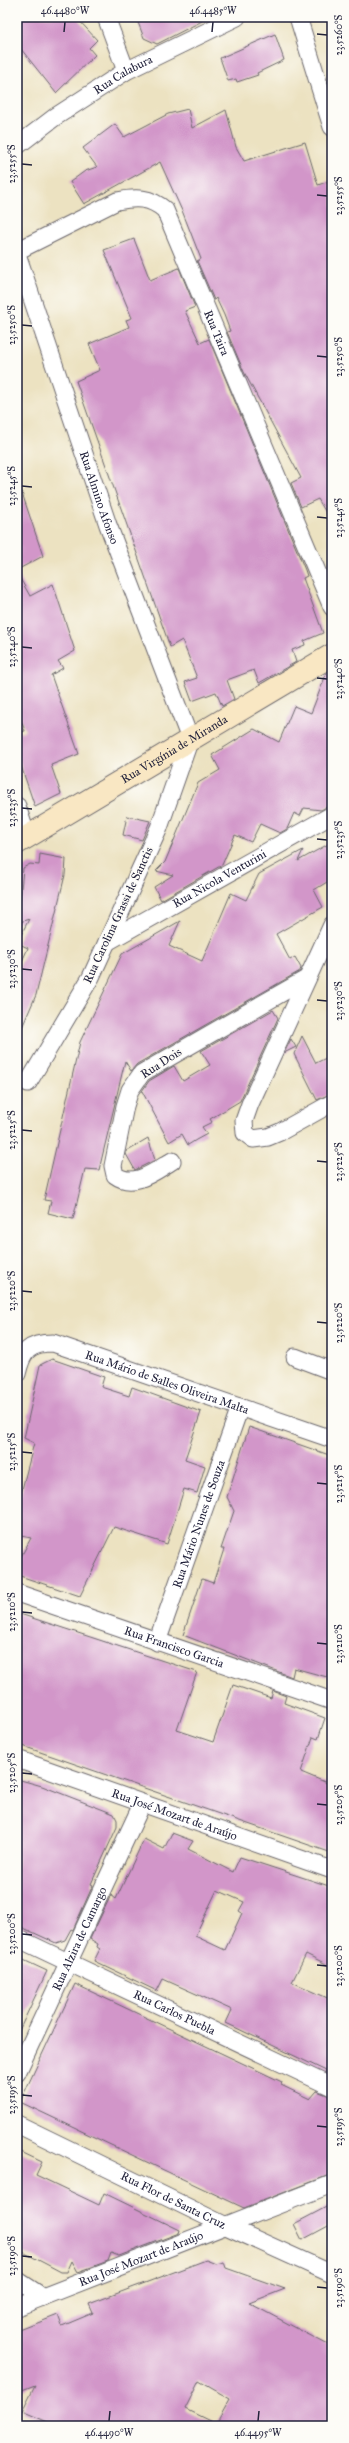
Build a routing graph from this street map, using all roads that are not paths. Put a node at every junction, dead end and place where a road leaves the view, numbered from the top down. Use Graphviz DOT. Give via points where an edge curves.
graph roads {
  1 [pos="106,17"];
  2 [pos="237,17"];
  3 [pos="298,17"];
  4 [pos="126,71"];
  5 [pos="332,127"];
  6 [pos="17,146"];
  7 [pos="17,252"];
  8 [pos="332,607"];
  9 [pos="332,655"];
  10 [pos="190,739"];
  11 [pos="17,806"];
  12 [pos="332,815"];
  13 [pos="22,840"];
  14 [pos="332,925"];
  15 [pos="107,942"];
  16 [pos="306,979"];
  17 [pos="28,1083"];
  18 [pos="332,1103"];
  19 [pos="172,1161"];
  20 [pos="295,1357"];
  21 [pos="332,1371"];
  22 [pos="17,1374"];
  23 [pos="240,1407"];
  24 [pos="332,1439"];
  25 [pos="17,1593"];
  26 [pos="157,1642"];
  27 [pos="332,1701"];
  28 [pos="17,1759"];
  29 [pos="142,1804"];
  30 [pos="332,1870"];
  31 [pos="17,1938"];
  32 [pos="68,1964"];
  33 [pos="17,2073"];
  34 [pos="332,2087"];
  35 [pos="17,2124"];
  36 [pos="332,2184"];
  37 [pos="224,2225"];
  38 [pos="332,2274"];
  39 [pos="17,2280"];
  40 [pos="43,2297"];
  41 [pos="17,2307"];
  1 -- 4 [label="street"];
  2 -- 4 [label="street, Rua Calabura"];
  3 -- 5 [label="street"];
  4 -- 6 [label="street, Rua Calabura" via="55,117"];
  7 -- 8 [label="street, Rua Taira" via="117,201 133,197 143,198 165,210"];
  7 -- 10 [label="street, Rua Almino Afonso" via="108,525"];
  9 -- 10 [label="street, Rua Virgínia de Miranda"];
  10 -- 13 [label="street, Rua Virgínia de Miranda"];
  10 -- 15 [label="street, Rua Carolina Grassi de Sanctis" via="159,828"];
  11 -- 13 [label="street"];
  12 -- 15 [label="street, Rua Nicola Venturini"];
  14 -- 16 [label="street"];
  15 -- 17 [label="street, Rua Carolina Grassi de Sanctis" via="91,977"];
  16 -- 18 [label="street" via="250,1104 244,1121 245,1133 253,1139 268,1138"];
  16 -- 19 [label="street, Rua Dois" via="169,1056 142,1073 135,1081 125,1106 113,1166 115,1175 128,1182 134,1181"];
  20 -- 21 [label="street"];
  22 -- 23 [label="street, Rua Mário de Salles Oliveira Malta" via="28,1349 41,1343 53,1343"];
  23 -- 24 [label="street, Rua Mário de Salles Oliveira Malta"];
  23 -- 26 [label="street, Rua Mário Nunes de Souza"];
  25 -- 26 [label="street, Rua Francisco Garcia"];
  26 -- 27 [label="street, Rua Francisco Garcia"];
  28 -- 29 [label="street, Rua José Mozart de Araújo"];
  29 -- 30 [label="street, Rua José Mozart de Araújo"];
  29 -- 32 [label="street, Rua Alzira de Camargo"];
  31 -- 32 [label="street, Rua Carlos Puebla"];
  32 -- 33 [label="street, Rua Alzira de Camargo"];
  32 -- 34 [label="street, Rua Carlos Puebla"];
  35 -- 37 [label="street, Rua Flor de Santa Cruz"];
  36 -- 37 [label="street, Rua José Mozart de Araújo"];
  37 -- 38 [label="street, Rua Flor de Santa Cruz"];
  37 -- 40 [label="street, Rua José Mozart de Araújo"];
  39 -- 40 [label="street"];
  40 -- 41 [label="street, Rua José Mozart de Araújo"];
}
